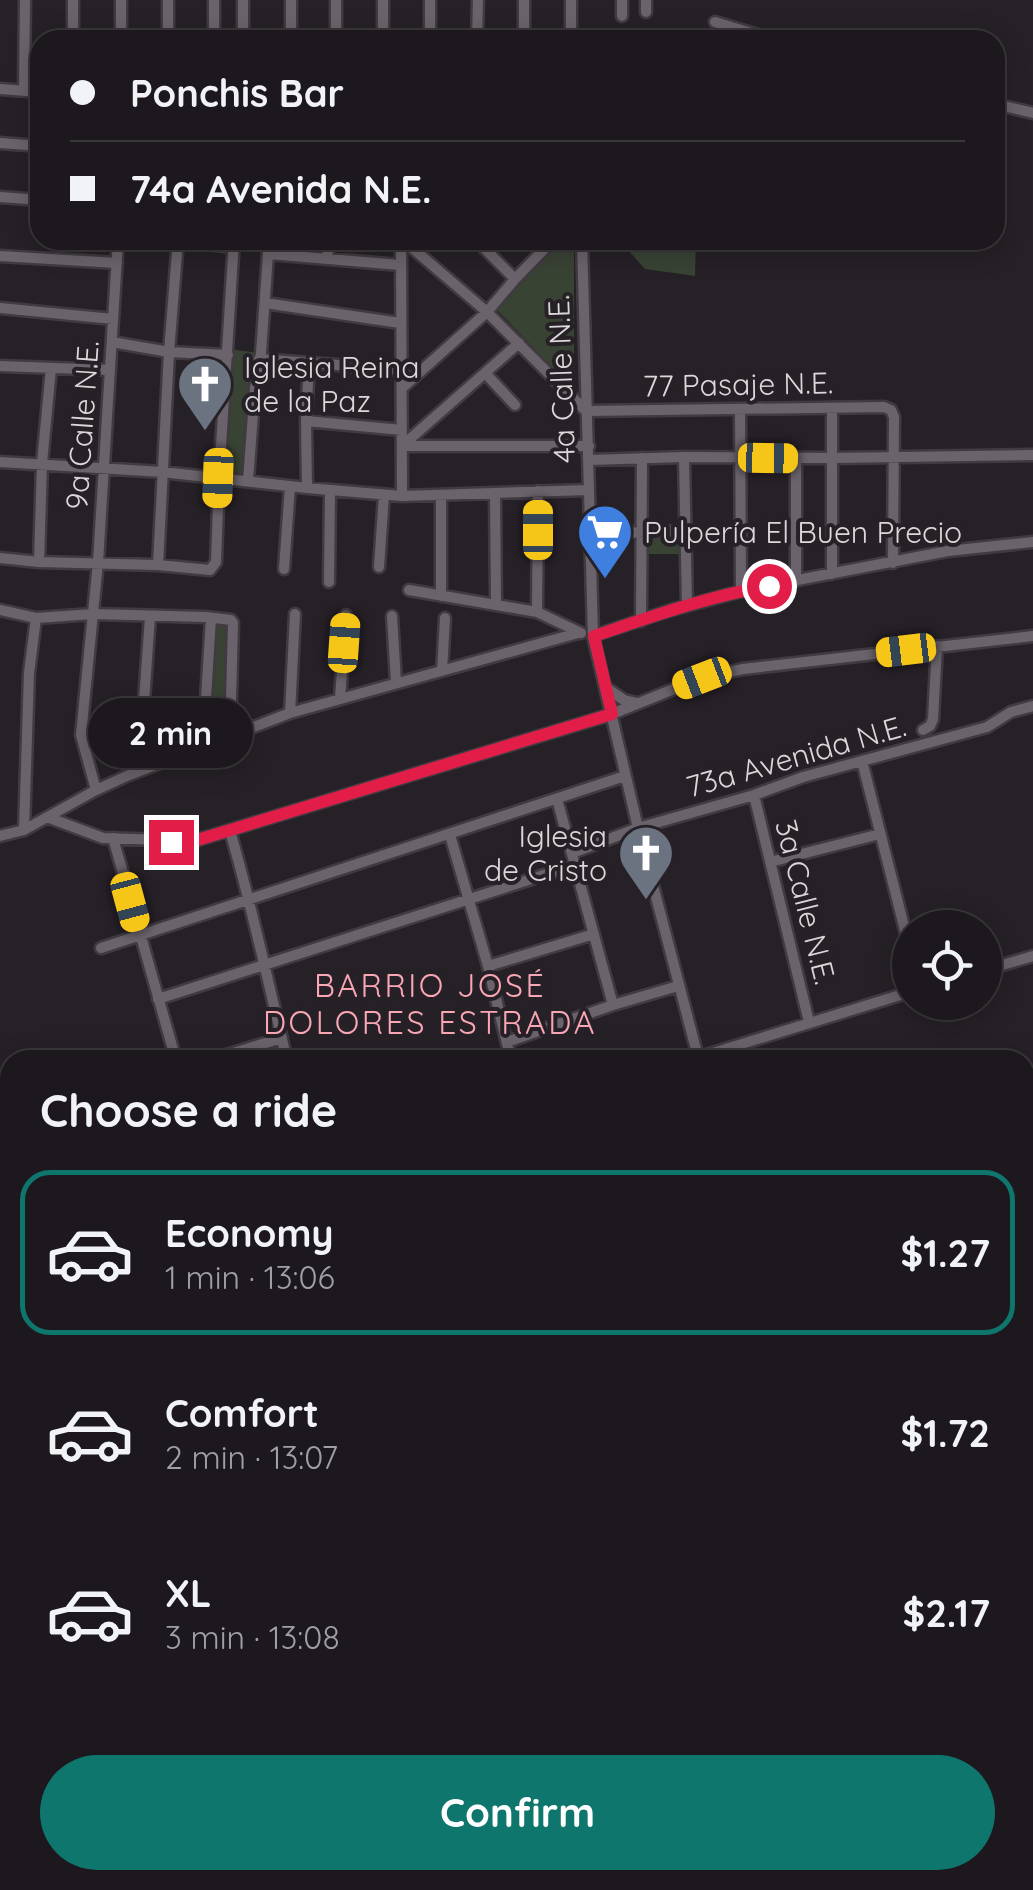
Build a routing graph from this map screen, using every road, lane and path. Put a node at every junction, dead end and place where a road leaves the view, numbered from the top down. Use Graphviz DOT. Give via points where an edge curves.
graph roads {
  1 [pos="25,0"];
  2 [pos="73,0"];
  3 [pos="121,0"];
  4 [pos="168,0"];
  5 [pos="214,0"];
  6 [pos="244,0"];
  7 [pos="291,0"];
  8 [pos="336,0"];
  9 [pos="384,0"];
  10 [pos="430,0"];
  11 [pos="478,0"];
  12 [pos="524,0"];
  13 [pos="571,0"];
  14 [pos="622,0"];
  15 [pos="622,16"];
  16 [pos="715,22"];
  17 [pos="73,30"];
  18 [pos="120,30"];
  19 [pos="168,30"];
  20 [pos="214,30"];
  21 [pos="243,30"];
  22 [pos="290,30"];
  23 [pos="336,30"];
  24 [pos="383,30"];
  25 [pos="430,30"];
  26 [pos="478,30"];
  27 [pos="524,30"];
  28 [pos="570,30"];
  29 [pos="741,30"];
  30 [pos="0,89"];
  31 [pos="24,90"];
  32 [pos="30,91"];
  33 [pos="1005,106"];
  34 [pos="1033,113"];
  35 [pos="0,143"];
  36 [pos="30,145"];
  37 [pos="0,196"];
  38 [pos="30,199"];
  39 [pos="118,250"];
  40 [pos="174,250"];
  41 [pos="234,250"];
  42 [pos="269,250"];
  43 [pos="328,250"];
  44 [pos="401,250"];
  45 [pos="414,250"];
  46 [pos="489,250"];
  47 [pos="543,250"];
  48 [pos="582,250"];
  49 [pos="269,254"];
  50 [pos="0,256"];
  51 [pos="328,258"];
  52 [pos="117,262"];
  53 [pos="400,265"];
  54 [pos="515,278"];
  55 [pos="265,303"];
  56 [pos="0,308"];
  57 [pos="487,312"];
  58 [pos="113,319"];
  59 [pos="400,323"];
  60 [pos="112,342"];
  61 [pos="520,342"];
  62 [pos="169,352"];
  63 [pos="228,355"];
  64 [pos="259,360"];
  65 [pos="310,363"];
  66 [pos="0,366"];
  67 [pos="50,368"];
  68 [pos="110,370"];
  69 [pos="402,370"];
  70 [pos="485,373"];
  71 [pos="402,388"];
  72 [pos="515,405"];
  73 [pos="832,408"];
  74 [pos="740,409"];
  75 [pos="586,412"];
  76 [pos="306,421"];
  77 [pos="402,430"];
  78 [pos="402,446"];
  79 [pos="589,446"];
  80 [pos="1033,454"];
  81 [pos="892,456"];
  82 [pos="684,457"];
  83 [pos="642,458"];
  84 [pos="741,458"];
  85 [pos="796,458"];
  86 [pos="834,458"];
  87 [pos="588,460"];
  88 [pos="0,462"];
  89 [pos="42,463"];
  90 [pos="105,469"];
  91 [pos="162,472"];
  92 [pos="218,478"];
  93 [pos="248,480"];
  94 [pos="290,486"];
  95 [pos="306,488"];
  96 [pos="330,490"];
  97 [pos="588,490"];
  98 [pos="538,491"];
  99 [pos="495,493"];
  100 [pos="384,494"];
  101 [pos="402,496"];
  102 [pos="441,496"];
  103 [pos="687,531"];
  104 [pos="589,532"];
  105 [pos="641,532"];
  106 [pos="1033,542"];
  107 [pos="0,558"];
  108 [pos="39,562"];
  109 [pos="892,564"];
  110 [pos="158,565"];
  111 [pos="97,568"];
  112 [pos="379,568"];
  113 [pos="284,569"];
  114 [pos="832,574"];
  115 [pos="796,581"];
  116 [pos="329,582"];
  117 [pos="409,590"];
  118 [pos="741,590"];
  119 [pos="441,596"];
  120 [pos="496,604"];
  121 [pos="688,606"];
  122 [pos="94,608"];
  123 [pos="0,610"];
  124 [pos="538,612"];
  125 [pos="294,614"];
  126 [pos="346,615"];
  127 [pos="392,616"];
  128 [pos="150,617"];
  129 [pos="36,618"];
  130 [pos="211,618"];
  131 [pos="445,618"];
  132 [pos="641,621"];
  133 [pos="576,634"];
  134 [pos="1033,636"];
  135 [pos="595,638"];
  136 [pos="936,646"];
  137 [pos="442,670"];
  138 [pos="396,682"];
  139 [pos="605,686"];
  140 [pos="340,698"];
  141 [pos="643,702"];
  142 [pos="1033,706"];
  143 [pos="290,712"];
  144 [pos="612,714"];
  145 [pos="923,730"];
  146 [pos="230,736"];
  147 [pos="203,746"];
  148 [pos="862,761"];
  149 [pos="139,771"];
  150 [pos="625,776"];
  151 [pos="96,790"];
  152 [pos="754,795"];
  153 [pos="557,799"];
  154 [pos="47,817"];
  155 [pos="638,828"];
  156 [pos="24,830"];
  157 [pos="230,830"];
  158 [pos="880,834"];
  159 [pos="450,835"];
  160 [pos="0,836"];
  161 [pos="113,838"];
  162 [pos="574,859"];
  163 [pos="770,862"];
  164 [pos="250,898"];
  165 [pos="469,900"];
  166 [pos="900,910"];
  167 [pos="139,934"];
  168 [pos="594,934"];
  169 [pos="101,948"];
  170 [pos="1033,956"];
  171 [pos="264,965"];
  172 [pos="1002,965"];
  173 [pos="488,966"];
  174 [pos="678,986"];
  175 [pos="892,997"];
  176 [pos="158,999"];
  177 [pos="613,1006"];
  178 [pos="809,1022"];
  179 [pos="282,1038"];
  180 [pos="507,1042"];
  181 [pos="173,1050"];
  182 [pos="243,1050"];
  183 [pos="285,1050"];
  184 [pos="509,1050"];
  185 [pos="692,1050"];
  186 [pos="722,1050"];
  187 [pos="177,1890"];
  188 [pos="188,1890"];
  1 -- 31 [label="street"];
  2 -- 17 [label="street"];
  3 -- 18 [label="street"];
  4 -- 19 [label="street"];
  5 -- 20 [label="street"];
  6 -- 21 [label="street"];
  7 -- 22 [label="street"];
  8 -- 23 [label="street"];
  9 -- 24 [label="street"];
  10 -- 25 [label="street"];
  11 -- 26 [label="street"];
  12 -- 27 [label="street"];
  13 -- 28 [label="street"];
  14 -- 15 [label="street"];
  16 -- 29 [label="street"];
  30 -- 31 [label="street"];
  31 -- 32 [label="street"];
  33 -- 34 [label="street"];
  35 -- 36 [label="street"];
  37 -- 38 [label="street"];
  39 -- 52 [label="street, 9a Calle N.E."];
  40 -- 62 [label="street"];
  41 -- 63 [label="street"];
  42 -- 49 [label="street"];
  43 -- 51 [label="street"];
  44 -- 53 [label="street"];
  45 -- 57 [label="street"];
  46 -- 54 [label="street"];
  47 -- 54 [label="street"];
  48 -- 75 [label="street, 4a Calle N.E."];
  49 -- 51 [label="street"];
  49 -- 55 [label="street"];
  50 -- 52 [label="street"];
  51 -- 53 [label="street"];
  52 -- 58 [label="street, 9a Calle N.E."];
  53 -- 59 [label="street"];
  54 -- 57 [label="street"];
  55 -- 59 [label="street"];
  55 -- 64 [label="street"];
  56 -- 58 [label="street"];
  57 -- 61 [label="street"];
  57 -- 71 [label="street"];
  58 -- 60 [label="street, 9a Calle N.E."];
  59 -- 69 [label="street"];
  60 -- 62 [label="street"];
  60 -- 68 [label="street, 9a Calle N.E."];
  61 -- 70 [label="street"];
  61 -- 75 [label="street"];
  62 -- 63 [label="street"];
  62 -- 91 [label="street"];
  63 -- 92 [label="street"];
  64 -- 65 [label="street"];
  64 -- 93 [label="street"];
  65 -- 69 [label="street"];
  65 -- 76 [label="street"];
  66 -- 67 [label="street"];
  67 -- 68 [label="street"];
  67 -- 89 [label="street"];
  68 -- 90 [label="street, 9a Calle N.E."];
  69 -- 71 [label="street"];
  70 -- 72 [label="street"];
  70 -- 78 [label="street"];
  71 -- 77 [label="street"];
  73 -- 74 [label="street, 77 Pasaje N.E."];
  73 -- 81 [label="street, 77 Pasaje N.E." via="891,410"];
  73 -- 86 [label="street"];
  74 -- 75 [label="street, 77 Pasaje N.E."];
  74 -- 84 [label="street"];
  75 -- 79 [label="street, 4a Calle N.E."];
  76 -- 77 [label="street"];
  76 -- 95 [label="street"];
  77 -- 78 [label="street"];
  78 -- 79 [label="street"];
  78 -- 101 [label="street"];
  79 -- 87 [label="street, 4a Calle N.E."];
  80 -- 81 [label="street"];
  81 -- 86 [label="street"];
  81 -- 109 [label="street"];
  82 -- 83 [label="street"];
  82 -- 84 [label="street"];
  82 -- 103 [label="street"];
  83 -- 87 [label="street"];
  83 -- 105 [label="street"];
  84 -- 85 [label="street"];
  84 -- 118 [label="street"];
  85 -- 86 [label="street"];
  85 -- 115 [label="street"];
  86 -- 114 [label="street"];
  87 -- 97 [label="street, 4a Calle N.E."];
  88 -- 89 [label="street"];
  89 -- 90 [label="street"];
  89 -- 108 [label="street"];
  90 -- 91 [label="street"];
  90 -- 111 [label="street, 9a Calle N.E."];
  91 -- 92 [label="street"];
  91 -- 110 [label="street"];
  92 -- 93 [label="street"];
  92 -- 110 [label="street" via="213,568"];
  93 -- 94 [label="street"];
  94 -- 95 [label="street"];
  94 -- 113 [label="street"];
  95 -- 96 [label="street"];
  96 -- 100 [label="street"];
  96 -- 116 [label="street"];
  97 -- 98 [label="street"];
  97 -- 104 [label="street, 4a Calle N.E."];
  98 -- 99 [label="street"];
  98 -- 124 [label="street"];
  99 -- 102 [label="street"];
  99 -- 120 [label="street"];
  100 -- 101 [label="street"];
  100 -- 112 [label="street"];
  101 -- 102 [label="street"];
  102 -- 119 [label="street"];
  103 -- 105 [label="street"];
  103 -- 121 [label="street"];
  104 -- 105 [label="street"];
  104 -- 135 [label="street, 4a Calle N.E."];
  105 -- 132 [label="street"];
  106 -- 109 [label="street"];
  107 -- 108 [label="street"];
  108 -- 111 [label="street"];
  109 -- 114 [label="street"];
  110 -- 111 [label="street"];
  111 -- 122 [label="street, 9a Calle N.E."];
  114 -- 115 [label="street"];
  115 -- 118 [label="street"];
  117 -- 119 [label="street"];
  118 -- 121 [label="street"];
  119 -- 120 [label="street"];
  120 -- 124 [label="street"];
  121 -- 132 [label="street"];
  122 -- 128 [label="street"];
  122 -- 129 [label="street"];
  122 -- 151 [label="street, 9a Calle N.E." via="80,735"];
  123 -- 129 [label="street"];
  124 -- 133 [label="street"];
  125 -- 143 [label="street"];
  126 -- 140 [label="street"];
  127 -- 138 [label="street"];
  128 -- 130 [label="street"];
  128 -- 149 [label="street"];
  129 -- 156 [label="street"];
  130 -- 146 [label="street" via="233,624"];
  130 -- 147 [label="street"];
  131 -- 137 [label="street"];
  132 -- 135 [label="street"];
  133 -- 135 [label="street"];
  133 -- 137 [label="street"];
  134 -- 136 [label="street"];
  135 -- 139 [label="street, 4a Calle N.E."];
  136 -- 141 [label="street" via="743,668"];
  136 -- 145 [label="street" via="934,719"];
  137 -- 138 [label="street"];
  138 -- 140 [label="street"];
  139 -- 141 [label="street" via="624,700"];
  139 -- 144 [label="street, 4a Calle N.E."];
  140 -- 143 [label="street"];
  141 -- 144 [label="street"];
  142 -- 148 [label="street, 73a Avenida N.E." via="987,727"];
  143 -- 146 [label="street"];
  144 -- 150 [label="street, 4a Calle N.E."];
  144 -- 157 [label="street"];
  146 -- 147 [label="street"];
  147 -- 149 [label="street"];
  148 -- 152 [label="street, 73a Avenida N.E."];
  148 -- 158 [label="street"];
  149 -- 151 [label="street"];
  150 -- 153 [label="street"];
  150 -- 155 [label="street, 4a Calle N.E."];
  151 -- 154 [label="street"];
  152 -- 155 [label="street, 73a Avenida N.E."];
  152 -- 163 [label="street, 3a Calle N.E."];
  153 -- 159 [label="street"];
  153 -- 162 [label="street"];
  154 -- 156 [label="street"];
  154 -- 161 [label="street"];
  155 -- 162 [label="street, 73a Avenida N.E."];
  155 -- 174 [label="street, 4a Calle N.E."];
  156 -- 160 [label="street"];
  157 -- 161 [label="street" via="194,841"];
  157 -- 164 [label="street"];
  158 -- 163 [label="street"];
  158 -- 166 [label="street"];
  159 -- 164 [label="street"];
  159 -- 165 [label="street"];
  161 -- 167 [label="street"];
  162 -- 165 [label="street, 73a Avenida N.E."];
  162 -- 168 [label="street"];
  163 -- 178 [label="street, 3a Calle N.E."];
  164 -- 167 [label="street"];
  164 -- 171 [label="street"];
  165 -- 171 [label="street, 73a Avenida N.E."];
  165 -- 173 [label="street"];
  167 -- 169 [label="street"];
  167 -- 176 [label="street"];
  168 -- 173 [label="street"];
  168 -- 177 [label="street"];
  170 -- 172 [label="street"];
  171 -- 176 [label="street, 73a Avenida N.E."];
  171 -- 179 [label="street"];
  173 -- 180 [label="street"];
  174 -- 177 [label="street"];
  174 -- 185 [label="street, 4a Calle N.E."];
  175 -- 178 [label="street"];
  176 -- 181 [label="street"];
  177 -- 180 [label="street"];
  178 -- 186 [label="street"];
  179 -- 182 [label="street"];
  179 -- 183 [label="street"];
  180 -- 184 [label="street"];
  187 -- 188 [label="street"];
}
